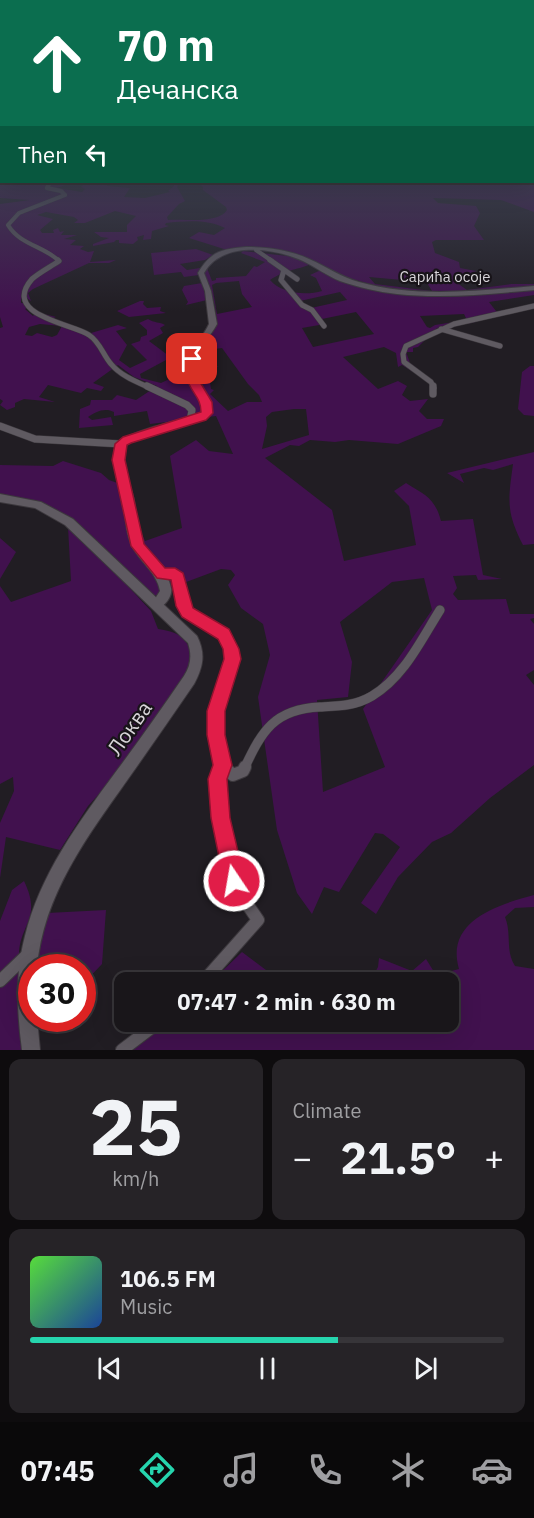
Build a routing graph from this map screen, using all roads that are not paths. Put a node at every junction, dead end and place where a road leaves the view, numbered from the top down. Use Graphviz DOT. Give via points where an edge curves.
graph roads {
  1 [pos="20,213"];
  2 [pos="256,250"];
  3 [pos="284,270"];
  4 [pos="297,279"];
  5 [pos="534,288"];
  6 [pos="534,306"];
  7 [pos="324,326"];
  8 [pos="441,329"];
  9 [pos="500,345"];
  10 [pos="433,394"];
  11 [pos="190,421"];
  12 [pos="0,426"];
  13 [pos="121,444"];
  14 [pos="0,498"];
  15 [pos="162,574"];
  16 [pos="157,605"];
  17 [pos="440,610"];
  18 [pos="222,765"];
  19 [pos="29,953"];
  20 [pos="212,972"];
  21 [pos="0,981"];
  22 [pos="146,1032"];
  23 [pos="31,1050"];
  24 [pos="122,1050"];
  1 -- 11 [label="street" via="8,225 18,240 59,261 28,283 22,297 24,304 35,316 94,337 115,369 187,405 192,410"];
  2 -- 3 [label="street"];
  2 -- 5 [label="street, Сарића осоје" via="292,255 344,280 394,291 466,294"];
  2 -- 11 [label="street, Сарића осоје" via="224,250 203,266 201,273 213,324 195,350 192,369 195,385 209,408"];
  3 -- 4 [label="street"];
  3 -- 7 [label="street" via="280,280"];
  6 -- 8 [label="street"];
  8 -- 9 [label="street"];
  8 -- 10 [label="street" via="406,346 403,354 404,362 431,382"];
  11 -- 13 [label="street" via="135,436"];
  12 -- 13 [label="street" via="35,439"];
  13 -- 15 [label="street" via="118,460 134,536"];
  14 -- 16 [label="street, Локва" via="37,505 69,522"];
  15 -- 16 [label="street" via="166,592"];
  15 -- 18 [label="street" via="175,574 188,613 224,634 231,649 232,659 216,711"];
  16 -- 19 [label="street, Локва" via="193,640 197,655 194,672 69,852 44,901"];
  17 -- 18 [label="street" via="381,690 344,707 295,708 280,714 260,735 243,771 233,774"];
  18 -- 20 [label="street" via="218,779 220,818 234,881 258,920"];
  19 -- 21 [label="street"];
  19 -- 23 [label="street, Локва" via="26,996"];
  22 -- 24 [label="street"];
}
